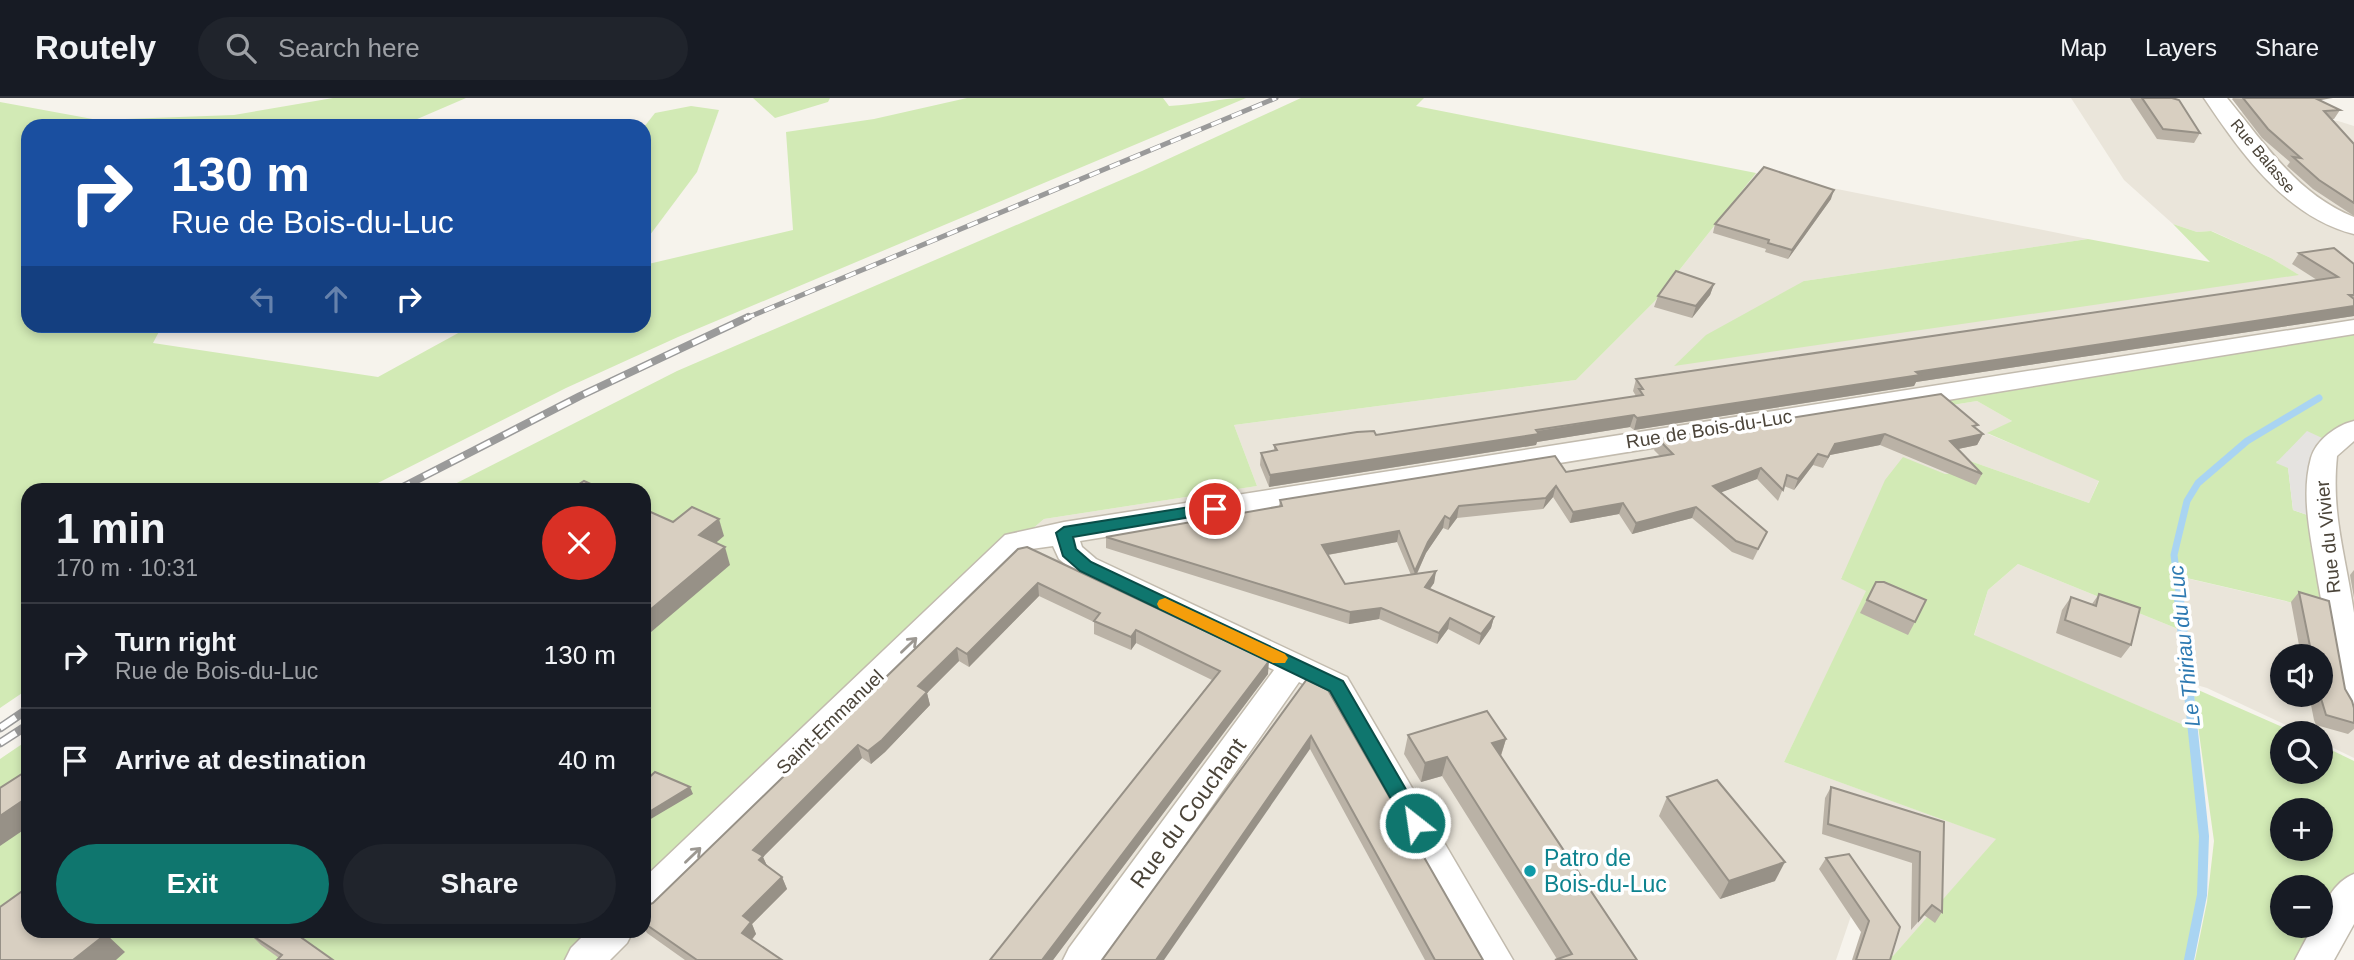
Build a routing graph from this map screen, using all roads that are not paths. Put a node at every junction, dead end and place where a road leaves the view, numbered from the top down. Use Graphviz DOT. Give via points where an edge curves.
graph roads {
  1 [pos="2215,98"];
  2 [pos="2354,226"];
  3 [pos="2354,327"];
  4 [pos="2354,429"];
  5 [pos="1064,533"];
  6 [pos="1015,542"];
  7 [pos="1294,666"];
  8 [pos="2354,699"];
  9 [pos="2354,890"];
  10 [pos="651,895"];
  11 [pos="607,938"];
  12 [pos="584,960"];
  13 [pos="1082,960"];
  14 [pos="1494,960"];
  15 [pos="2314,960"];
  1 -- 2 [label="street, Rue Balasse" via="2284,186 2319,212"];
  3 -- 5 [label="street, Rue de Bois-du-Luc"];
  4 -- 8 [label="street, Rue du Vivier" via="2333,443 2321,468 2322,520"];
  5 -- 6 [label="street, Rue de Bois-du-Luc"];
  5 -- 7 [label="street" via="1069,552 1086,566"];
  10 -- 6 [label="street, Saint-Emmanuel, one-way"];
  7 -- 13 [label="street, Rue du Couchant"];
  7 -- 14 [label="street" via="1336,686"];
  9 -- 15 [label="street"];
  11 -- 12 [label="street"];
}
